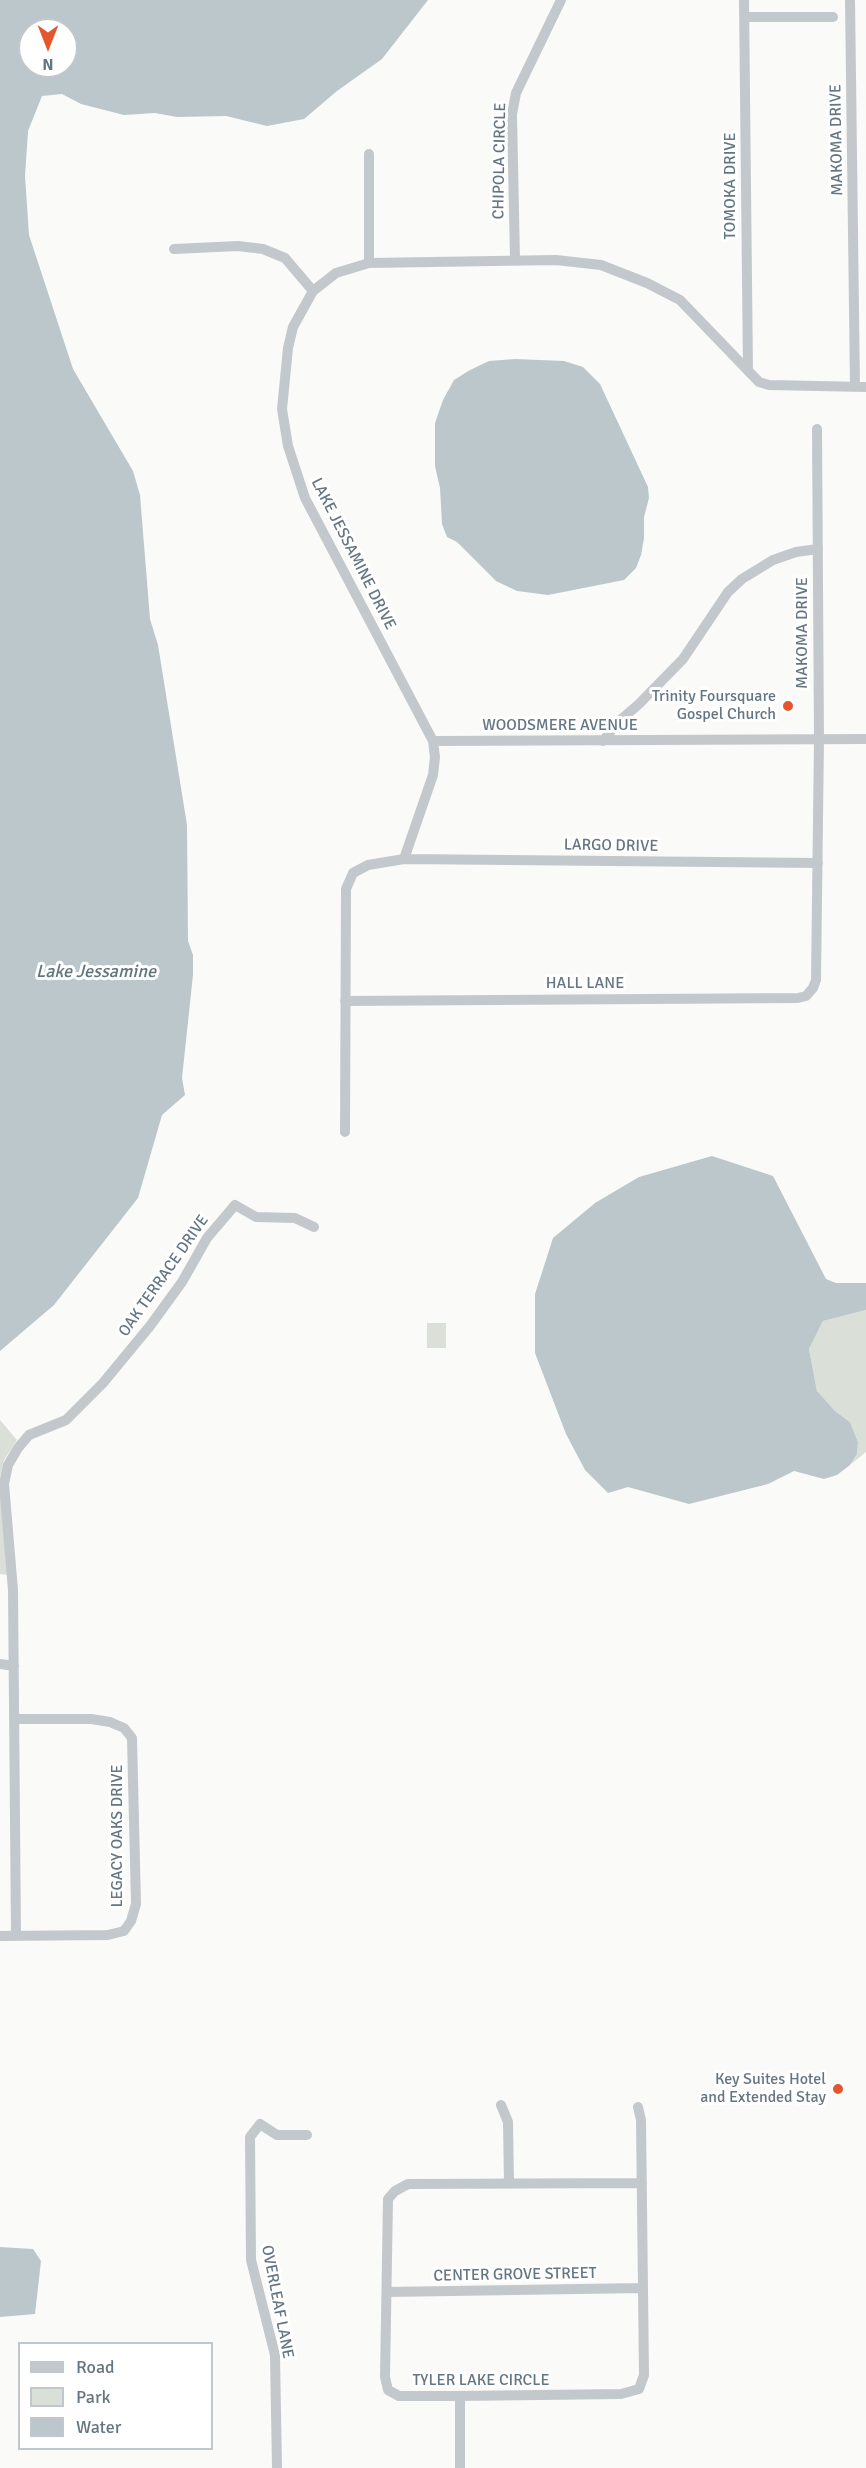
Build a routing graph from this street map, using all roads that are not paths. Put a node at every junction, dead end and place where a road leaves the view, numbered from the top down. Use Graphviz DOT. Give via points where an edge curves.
graph roads {
  1 [pos="561,0"];
  2 [pos="744,0"];
  3 [pos="850,0"];
  4 [pos="745,17"];
  5 [pos="832,17"];
  6 [pos="369,154"];
  7 [pos="174,249"];
  8 [pos="515,260"];
  9 [pos="369,263"];
  10 [pos="313,291"];
  11 [pos="748,371"];
  12 [pos="860,387"];
  13 [pos="817,429"];
  14 [pos="818,549"];
  15 [pos="819,739"];
  16 [pos="866,739"];
  17 [pos="433,741"];
  18 [pos="603,741"];
  19 [pos="404,859"];
  20 [pos="818,863"];
  21 [pos="816,980"];
  22 [pos="345,1000"];
  23 [pos="345,1132"];
  24 [pos="314,1227"];
  25 [pos="0,1664"];
  26 [pos="14,1666"];
  27 [pos="14,1719"];
  28 [pos="0,1936"];
  29 [pos="16,1936"];
  30 [pos="501,2105"];
  31 [pos="638,2107"];
  32 [pos="307,2135"];
  33 [pos="642,2183"];
  34 [pos="509,2184"];
  35 [pos="643,2288"];
  36 [pos="387,2292"];
  37 [pos="460,2396"];
  38 [pos="277,2468"];
  39 [pos="460,2468"];
  1 -- 8 [label="street, CHIPOLA CIRCLE" via="517,87 512,114"];
  2 -- 4 [label="street, TOMOKA DRIVE"];
  3 -- 12 [label="street, MAKOMA DRIVE"];
  4 -- 5 [label="street"];
  4 -- 11 [label="street, TOMOKA DRIVE"];
  6 -- 9 [label="street"];
  7 -- 10 [label="street" via="263,249 285,258"];
  8 -- 9 [label="street, LAKE JESSAMINE DRIVE"];
  8 -- 11 [label="street, LAKE JESSAMINE DRIVE" via="601,265 647,283 680,300"];
  9 -- 10 [label="street, LAKE JESSAMINE DRIVE" via="336,273"];
  10 -- 17 [label="street, LAKE JESSAMINE DRIVE" via="295,322 288,348 282,409 288,446 305,498"];
  11 -- 12 [label="street, LAKE JESSAMINE DRIVE" via="759,382 769,385"];
  13 -- 14 [label="street, MAKOMA DRIVE"];
  14 -- 15 [label="street, MAKOMA DRIVE"];
  14 -- 18 [label="street" via="773,560 742,579 728,592 683,659"];
  15 -- 16 [label="street, WOODSMERE AVENUE"];
  15 -- 18 [label="street, WOODSMERE AVENUE"];
  15 -- 20 [label="street, MAKOMA DRIVE"];
  17 -- 18 [label="street, WOODSMERE AVENUE"];
  17 -- 19 [label="street, LAKE JESSAMINE DRIVE" via="433,775"];
  19 -- 20 [label="street, LARGO DRIVE"];
  19 -- 22 [label="street" via="368,864 353,873 346,889"];
  20 -- 21 [label="street, MAKOMA DRIVE"];
  21 -- 22 [label="street, HALL LANE" via="806,996 798,998"];
  22 -- 23 [label="street"];
  24 -- 26 [label="street, OAK TERRACE DRIVE" via="295,1218 256,1217 235,1205 207,1238 150,1326 103,1383 66,1420 30,1435 18,1448 8,1465 4,1484 13,1590"];
  25 -- 26 [label="street"];
  26 -- 27 [label="street, OAK TERRACE DRIVE"];
  27 -- 29 [label="street, OAK TERRACE DRIVE"];
  27 -- 29 [label="street, LEGACY OAKS DRIVE" via="110,1722 124,1728 132,1738 136,1904 124,1930 108,1935"];
  28 -- 29 [label="street, LEGACY OAKS DRIVE"];
  30 -- 34 [label="street" via="508,2122"];
  31 -- 33 [label="street"];
  32 -- 38 [label="street, OVERLEAF LANE" via="277,2135 260,2124 250,2137 251,2260 275,2355"];
  33 -- 34 [label="street, TYLER LAKE CIRCLE"];
  33 -- 35 [label="street, TYLER LAKE CIRCLE"];
  34 -- 36 [label="street, TYLER LAKE CIRCLE" via="408,2184 395,2191 387,2199"];
  35 -- 36 [label="street, CENTER GROVE STREET"];
  35 -- 37 [label="street, TYLER LAKE CIRCLE" via="644,2375 639,2389 621,2394"];
  36 -- 37 [label="street, TYLER LAKE CIRCLE" via="388,2390 399,2396"];
  37 -- 39 [label="street"];
}
